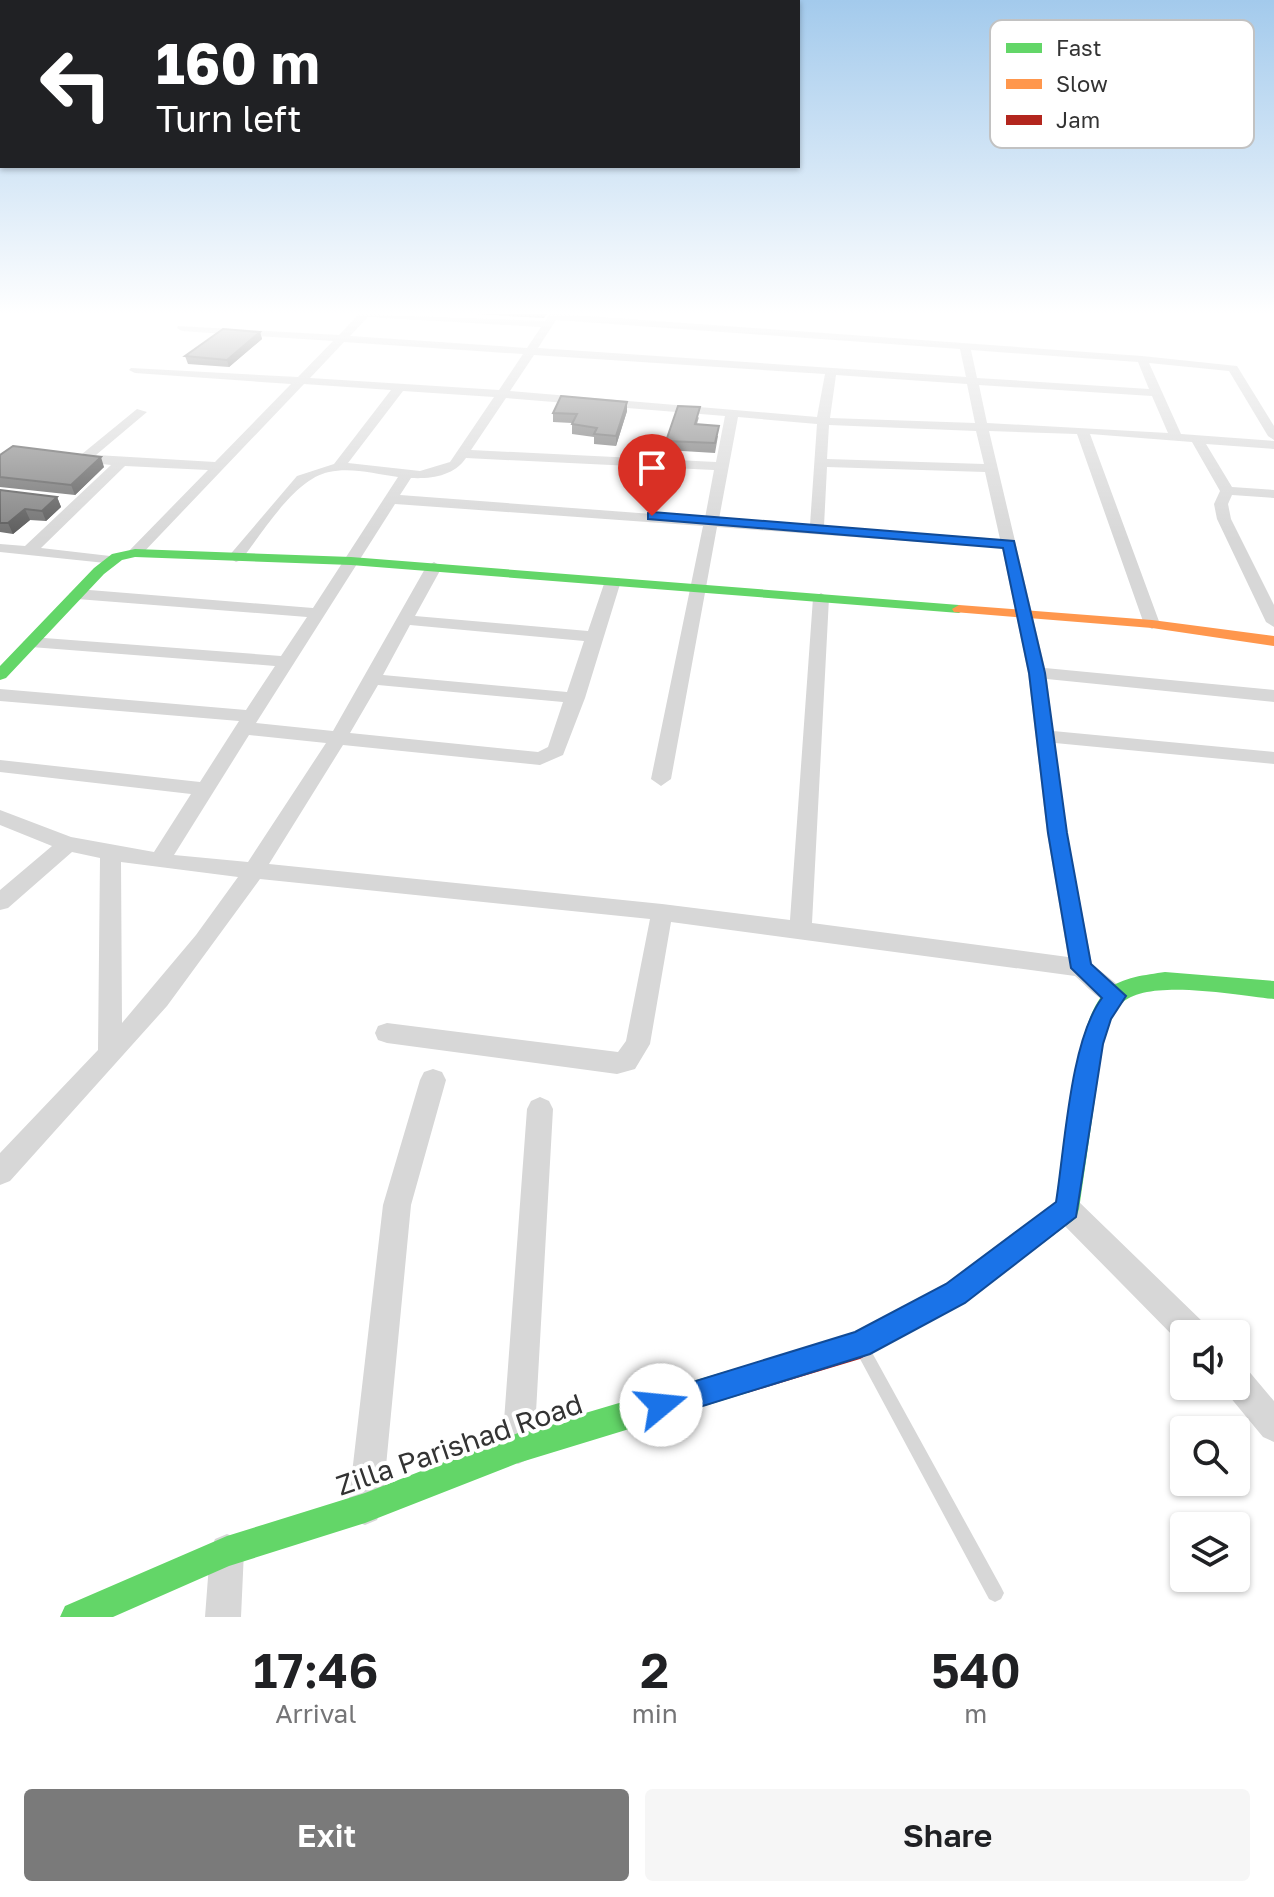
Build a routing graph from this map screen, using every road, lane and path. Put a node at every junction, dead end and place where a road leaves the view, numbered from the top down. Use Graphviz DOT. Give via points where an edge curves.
graph roads {
  1 [pos="291,389"];
  2 [pos="398,389"];
  3 [pos="425,389"];
  4 [pos="508,389"];
  5 [pos="828,389"];
  6 [pos="974,389"];
  7 [pos="1110,389"];
  8 [pos="1155,389"];
  9 [pos="1246,389"];
  10 [pos="1157,393"];
  11 [pos="505,394"];
  12 [pos="141,412"];
  13 [pos="732,414"];
  14 [pos="823,421"];
  15 [pos="982,427"];
  16 [pos="1082,430"];
  17 [pos="1274,436"];
  18 [pos="1177,439"];
  19 [pos="1198,441"];
  20 [pos="1274,445"];
  21 [pos="54,454"];
  22 [pos="463,454"];
  23 [pos="85,458"];
  24 [pos="122,462"];
  25 [pos="822,463"];
  26 [pos="220,466"];
  27 [pos="720,466"];
  28 [pos="338,467"];
  29 [pos="992,468"];
  30 [pos="407,473"];
  31 [pos="1227,491"];
  32 [pos="1274,494"];
  33 [pos="390,499"];
  34 [pos="63,500"];
  35 [pos="79,502"];
  36 [pos="711,520"];
  37 [pos="817,529"];
  38 [pos="1009,544"];
  39 [pos="0,548"];
  40 [pos="29,551"];
  41 [pos="135,553"];
  42 [pos="236,557"];
  43 [pos="110,561"];
  44 [pos="351,561"];
  45 [pos="434,567"];
  46 [pos="613,581"];
  47 [pos="699,588"];
  48 [pos="77,594"];
  49 [pos="821,598"];
  50 [pos="317,613"];
  51 [pos="1024,614"];
  52 [pos="405,620"];
  53 [pos="1274,622"];
  54 [pos="1152,624"];
  55 [pos="595,637"];
  56 [pos="1274,641"];
  57 [pos="31,642"];
  58 [pos="286,662"];
  59 [pos="1037,673"];
  60 [pos="0,675"];
  61 [pos="371,679"];
  62 [pos="0,695"];
  63 [pos="1274,696"];
  64 [pos="576,698"];
  65 [pos="248,722"];
  66 [pos="1044,736"];
  67 [pos="336,738"];
  68 [pos="1274,758"];
  69 [pos="0,766"];
  70 [pos="661,779"];
  71 [pos="205,789"];
  72 [pos="0,817"];
  73 [pos="68,844"];
  74 [pos="111,851"];
  75 [pos="159,861"];
  76 [pos="256,872"];
  77 [pos="0,902"];
  78 [pos="662,912"];
  79 [pos="800,930"];
  80 [pos="1081,968"];
  81 [pos="1274,990"];
  82 [pos="1115,996"];
  83 [pos="387,1033"];
  84 [pos="110,1054"];
  85 [pos="433,1080"];
  86 [pos="540,1109"];
  87 [pos="0,1172"];
  88 [pos="1067,1209"];
  89 [pos="1179,1320"];
  90 [pos="860,1345"];
  91 [pos="1250,1397"];
  92 [pos="1274,1426"];
  93 [pos="518,1448"];
  94 [pos="365,1508"];
  95 [pos="227,1551"];
  96 [pos="995,1593"];
  97 [pos="76,1617"];
  98 [pos="223,1617"];
  1 -- 26 [label="street"];
  2 -- 28 [label="street"];
  3 -- 11 [label="street"];
  4 -- 11 [label="street"];
  5 -- 14 [label="street"];
  6 -- 15 [label="street"];
  7 -- 10 [label="street"];
  8 -- 10 [label="street"];
  9 -- 17 [label="street"];
  10 -- 18 [label="street"];
  11 -- 13 [label="street"];
  11 -- 22 [label="street"];
  12 -- 23 [label="street"];
  13 -- 14 [label="street"];
  13 -- 27 [label="street"];
  14 -- 15 [label="street"];
  14 -- 25 [label="street"];
  15 -- 16 [label="street"];
  15 -- 29 [label="street"];
  16 -- 18 [label="street"];
  16 -- 54 [label="street"];
  18 -- 19 [label="street"];
  19 -- 20 [label="street"];
  19 -- 31 [label="street"];
  21 -- 23 [label="street"];
  22 -- 27 [label="street"];
  22 -- 30 [label="street" via="447,470"];
  23 -- 24 [label="street"];
  24 -- 26 [label="street"];
  24 -- 35 [label="street"];
  25 -- 29 [label="street"];
  25 -- 37 [label="street"];
  26 -- 41 [label="street"];
  27 -- 36 [label="street"];
  28 -- 30 [label="street"];
  28 -- 42 [label="street" via="304,477"];
  29 -- 38 [label="street"];
  30 -- 33 [label="street"];
  31 -- 32 [label="street"];
  31 -- 53 [label="street" via="1221,504 1224,519"];
  33 -- 36 [label="street"];
  33 -- 44 [label="street"];
  34 -- 35 [label="street"];
  35 -- 40 [label="street"];
  36 -- 37 [label="street"];
  36 -- 47 [label="street"];
  37 -- 38 [label="street"];
  38 -- 51 [label="street"];
  39 -- 40 [label="street"];
  40 -- 43 [label="street"];
  41 -- 42 [label="street"];
  41 -- 43 [label="street"];
  42 -- 44 [label="street"];
  43 -- 48 [label="street"];
  44 -- 45 [label="street"];
  44 -- 50 [label="street"];
  45 -- 46 [label="street"];
  45 -- 52 [label="street"];
  46 -- 47 [label="street"];
  46 -- 55 [label="street"];
  47 -- 49 [label="street"];
  47 -- 70 [label="street"];
  48 -- 50 [label="street"];
  48 -- 57 [label="street"];
  49 -- 51 [label="street"];
  49 -- 79 [label="street"];
  50 -- 58 [label="street"];
  51 -- 54 [label="street"];
  51 -- 59 [label="street"];
  52 -- 55 [label="street"];
  52 -- 61 [label="street"];
  54 -- 56 [label="street"];
  55 -- 64 [label="street"];
  57 -- 58 [label="street"];
  57 -- 60 [label="street"];
  58 -- 65 [label="street"];
  59 -- 63 [label="street"];
  59 -- 66 [label="street"];
  61 -- 64 [label="street"];
  61 -- 67 [label="street"];
  62 -- 65 [label="street"];
  64 -- 67 [label="street" via="556,751 540,759"];
  65 -- 67 [label="street"];
  65 -- 71 [label="street"];
  66 -- 68 [label="street"];
  66 -- 80 [label="street"];
  67 -- 76 [label="street"];
  69 -- 71 [label="street"];
  71 -- 75 [label="street"];
  72 -- 73 [label="street"];
  73 -- 74 [label="street"];
  73 -- 77 [label="street"];
  74 -- 75 [label="street"];
  74 -- 84 [label="street"];
  75 -- 76 [label="street"];
  76 -- 78 [label="street"];
  76 -- 84 [label="street" via="177,980"];
  78 -- 79 [label="street"];
  78 -- 83 [label="street" via="638,1044 626,1061"];
  79 -- 80 [label="street"];
  80 -- 82 [label="street"];
  81 -- 82 [label="street" via="1165,981 1137,985"];
  82 -- 88 [label="street" via="1092,1044"];
  84 -- 87 [label="street"];
  85 -- 94 [label="street" via="397,1205"];
  86 -- 93 [label="street"];
  88 -- 89 [label="street"];
  88 -- 90 [label="street, Zilla Parishad Road" via="955,1294"];
  90 -- 93 [label="street, Zilla Parishad Road"];
  90 -- 96 [label="lane"];
  91 -- 92 [label="street"];
  93 -- 94 [label="street, Zilla Parishad Road"];
  94 -- 95 [label="street, Zilla Parishad Road"];
  95 -- 97 [label="street, Zilla Parishad Road"];
  95 -- 98 [label="street"];
}
